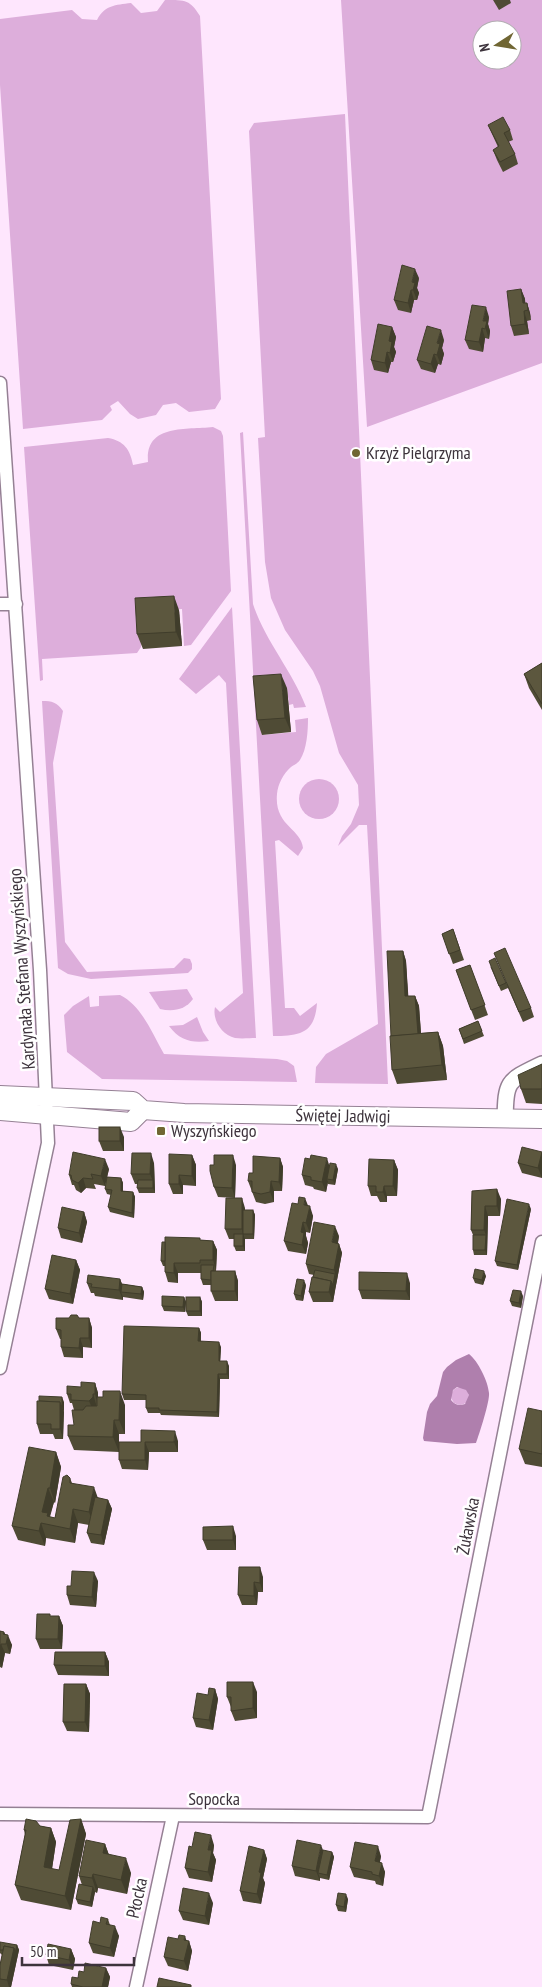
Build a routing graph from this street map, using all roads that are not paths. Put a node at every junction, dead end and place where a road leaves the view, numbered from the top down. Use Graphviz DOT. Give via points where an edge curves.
graph roads {
  1 [pos="0,383"];
  2 [pos="0,604"];
  3 [pos="16,604"];
  4 [pos="542,1064"];
  5 [pos="0,1095"];
  6 [pos="47,1096"];
  7 [pos="143,1110"];
  8 [pos="0,1111"];
  9 [pos="48,1115"];
  10 [pos="505,1119"];
  11 [pos="542,1119"];
  12 [pos="542,1242"];
  13 [pos="0,1368"];
  14 [pos="0,1814"];
  15 [pos="173,1816"];
  16 [pos="428,1817"];
  17 [pos="136,1987"];
  1 -- 3 [label="street, Kardynała Stefana Wyszyńskiego"];
  2 -- 3 [label="street"];
  3 -- 6 [label="street, Kardynała Stefana Wyszyńskiego"];
  4 -- 10 [label="street" via="510,1082"];
  5 -- 6 [label="main road, Świętej Jadwigi"];
  6 -- 7 [label="main road, Świętej Jadwigi" via="133,1101"];
  6 -- 9 [label="street, Kardynała Stefana Wyszyńskiego"];
  7 -- 9 [label="main road" via="131,1122"];
  7 -- 10 [label="main road, Świętej Jadwigi"];
  8 -- 9 [label="main road"];
  9 -- 13 [label="street, Kardynała Stefana Wyszyńskiego" via="48,1143"];
  10 -- 11 [label="main road, Świętej Jadwigi"];
  12 -- 16 [label="street, Żuławska"];
  14 -- 15 [label="street, Sopocka"];
  15 -- 16 [label="street, Sopocka"];
  15 -- 17 [label="street, Płocka"];
}
